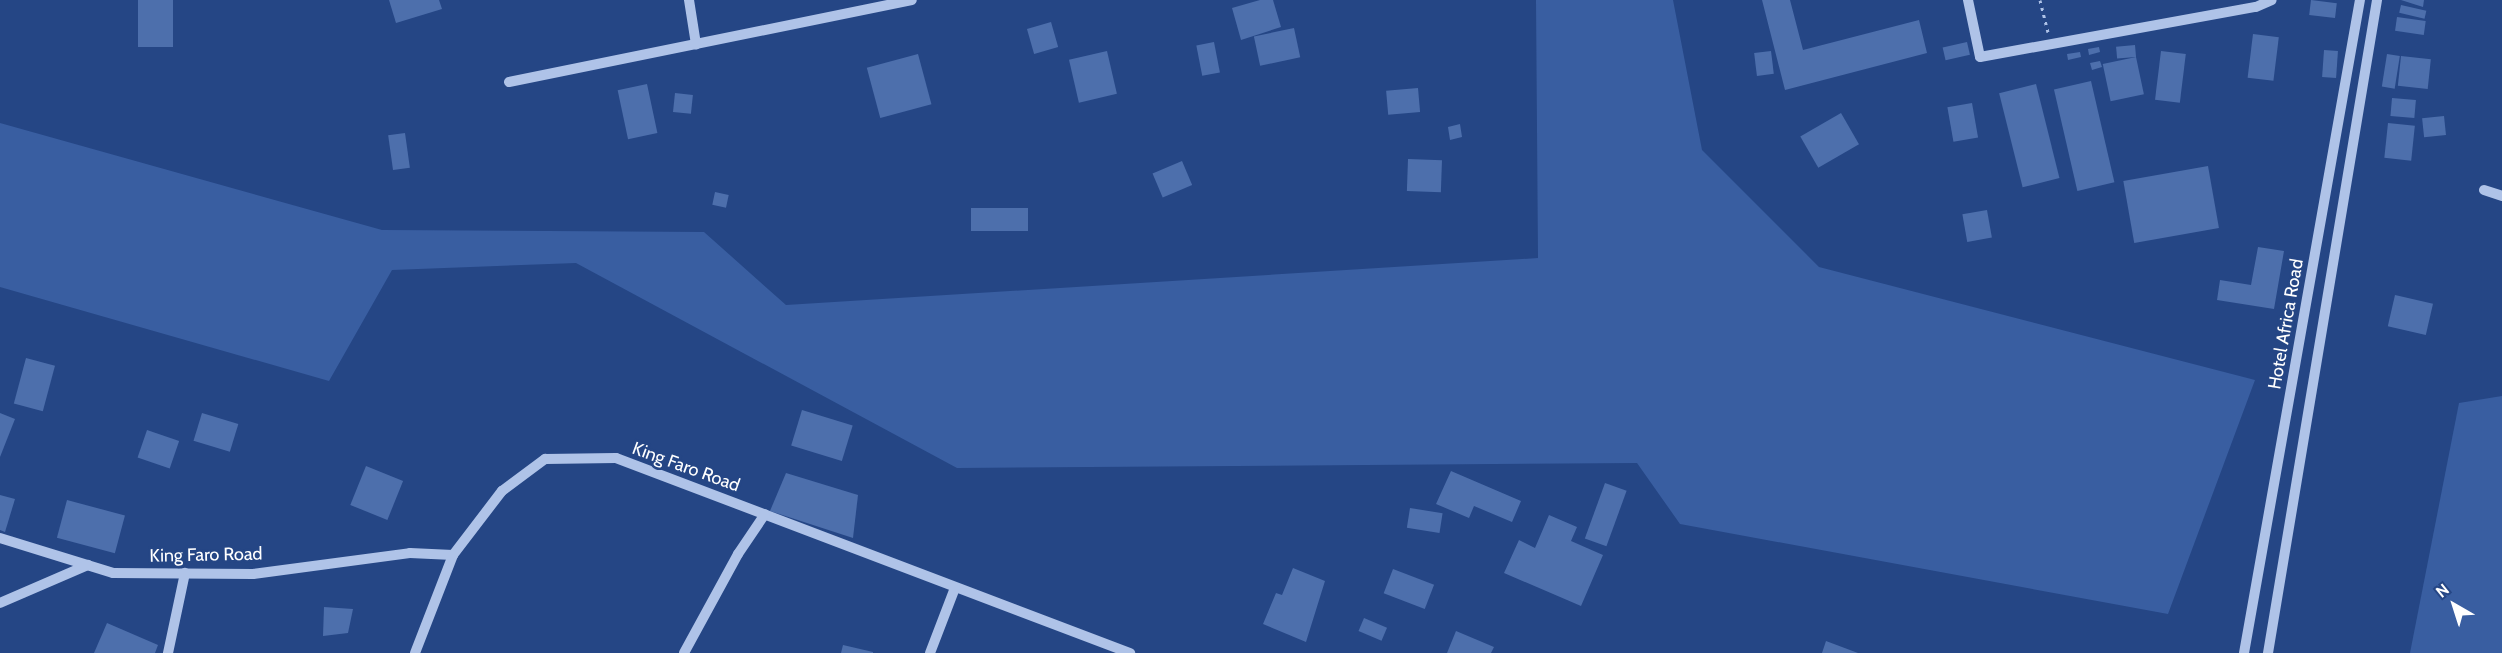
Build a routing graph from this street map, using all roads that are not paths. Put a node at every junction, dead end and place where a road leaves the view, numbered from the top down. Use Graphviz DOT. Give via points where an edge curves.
graph roads {
  1 [pos="689,0"];
  2 [pos="912,0"];
  3 [pos="1968,0"];
  4 [pos="2272,0"];
  5 [pos="2360,0"];
  6 [pos="2376,0"];
  7 [pos="696,44"];
  8 [pos="509,82"];
  9 [pos="2484,189"];
  10 [pos="2502,196"];
  11 [pos="765,514"];
  12 [pos="0,538"];
  13 [pos="453,555"];
  14 [pos="88,565"];
  15 [pos="185,573"];
  16 [pos="955,588"];
  17 [pos="0,603"];
  18 [pos="168,653"];
  19 [pos="415,653"];
  20 [pos="684,653"];
  21 [pos="930,653"];
  22 [pos="1130,653"];
  23 [pos="2244,653"];
  24 [pos="2268,653"];
  1 -- 7 [label="street"];
  2 -- 7 [label="street"];
  3 -- 4 [label="street" via="1980,57 2256,8"];
  5 -- 23 [label="street, Hotel Africa Road"];
  6 -- 24 [label="street, Hotel Africa Road"];
  7 -- 8 [label="street"];
  9 -- 10 [label="street"];
  11 -- 13 [label="street, King Faro Road" via="616,459 545,459 502,491"];
  11 -- 16 [label="street, King Faro Road"];
  11 -- 20 [label="street" via="738,554"];
  12 -- 14 [label="street, King Faro Road"];
  13 -- 15 [label="street, King Faro Road" via="410,553 253,574"];
  13 -- 19 [label="street"];
  14 -- 15 [label="street, King Faro Road" via="113,573"];
  14 -- 17 [label="street"];
  15 -- 18 [label="street"];
  16 -- 21 [label="street"];
  16 -- 22 [label="street, King Faro Road"];
}
